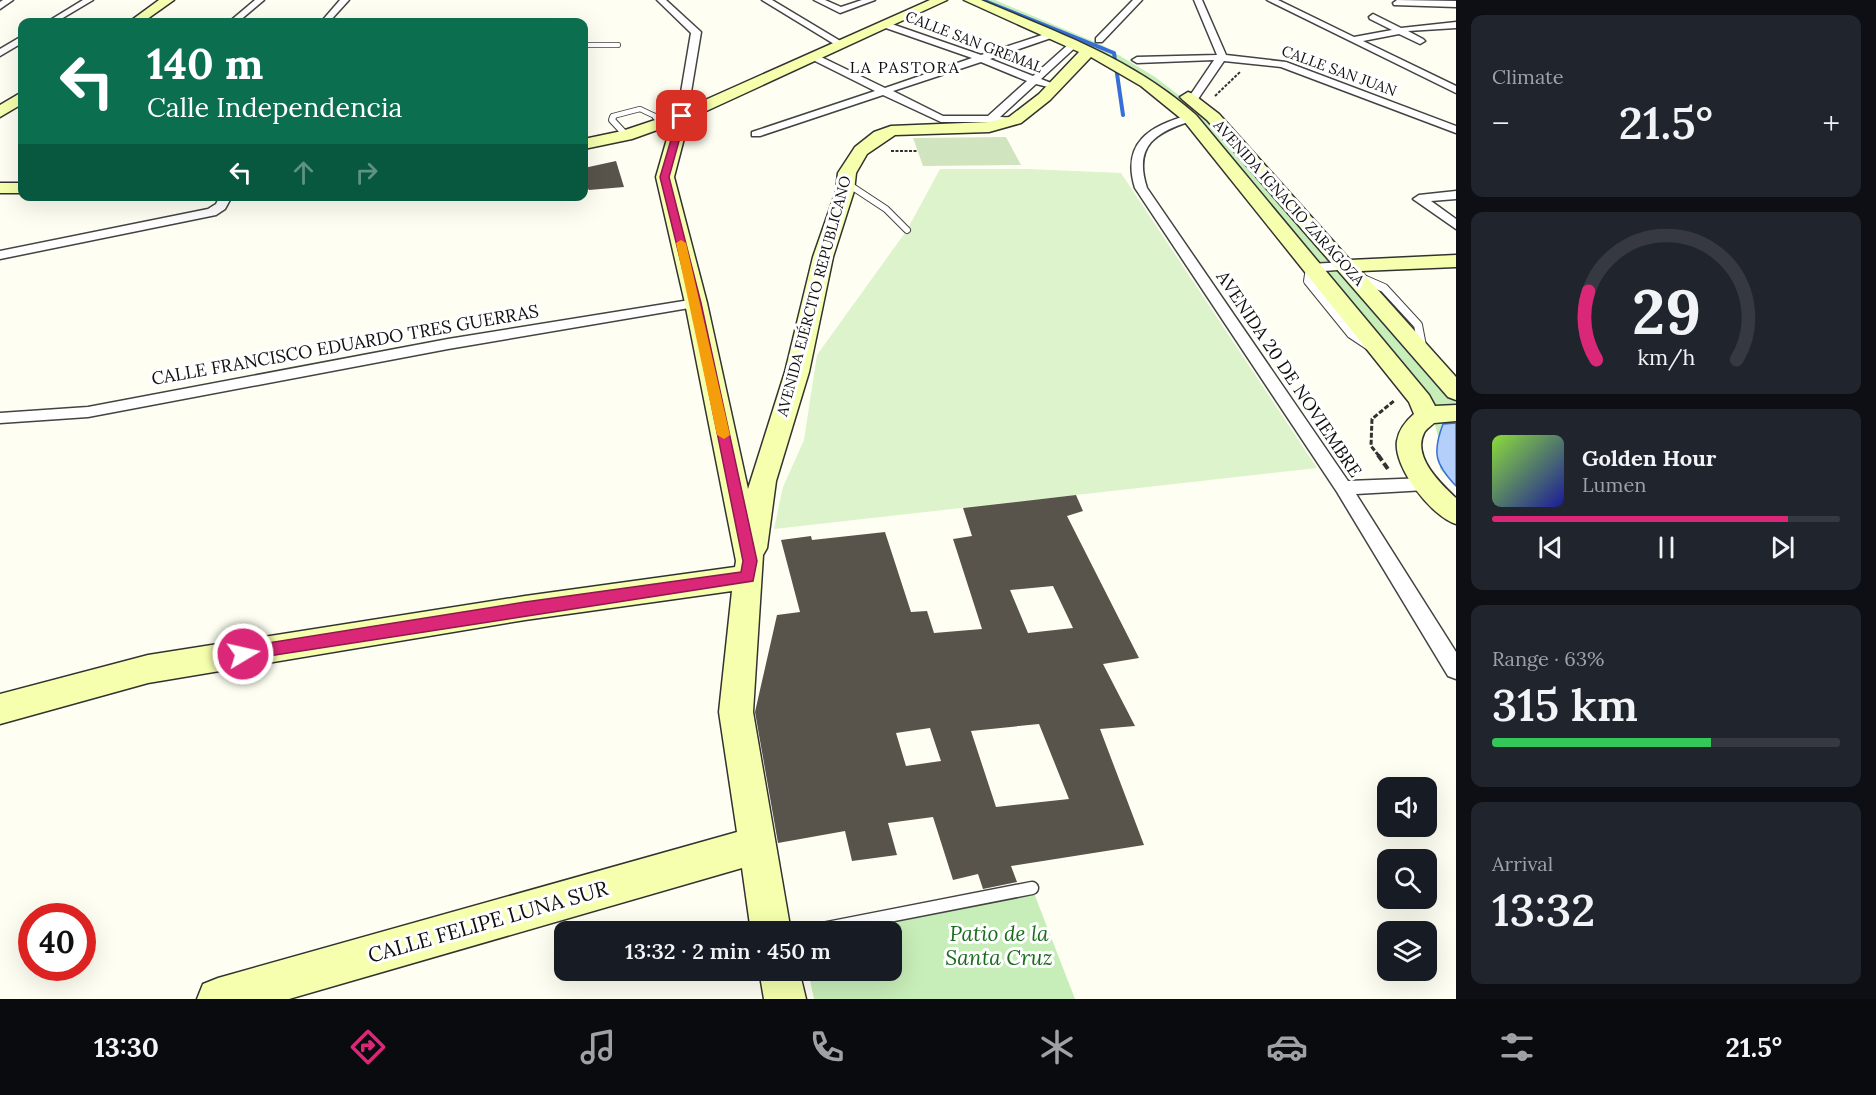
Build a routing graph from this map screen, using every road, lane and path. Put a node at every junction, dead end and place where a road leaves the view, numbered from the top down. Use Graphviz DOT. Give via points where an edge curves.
graph roads {
  1 [pos="9,0"];
  2 [pos="89,0"];
  3 [pos="168,0"];
  4 [pos="260,0"];
  5 [pos="345,0"];
  6 [pos="661,0"];
  7 [pos="766,0"];
  8 [pos="818,0"];
  9 [pos="871,0"];
  10 [pos="941,0"];
  11 [pos="970,0"];
  12 [pos="1002,0"];
  13 [pos="1138,0"];
  14 [pos="1198,0"];
  15 [pos="1274,1"];
  16 [pos="1293,1"];
  17 [pos="1456,2"];
  18 [pos="1396,3"];
  19 [pos="0,6"];
  20 [pos="1373,17"];
  21 [pos="58,18"];
  22 [pos="141,18"];
  23 [pos="238,18"];
  24 [pos="329,18"];
  25 [pos="886,25"];
  26 [pos="1388,25"];
  27 [pos="1456,25"];
  28 [pos="1400,31"];
  29 [pos="1337,32"];
  30 [pos="1051,35"];
  31 [pos="1353,40"];
  32 [pos="18,41"];
  33 [pos="1420,41"];
  34 [pos="0,42"];
  35 [pos="18,43"];
  36 [pos="588,45"];
  37 [pos="618,45"];
  38 [pos="842,45"];
  39 [pos="1087,45"];
  40 [pos="0,53"];
  41 [pos="1222,56"];
  42 [pos="814,57"];
  43 [pos="1254,58"];
  44 [pos="982,59"];
  45 [pos="1137,60"];
  46 [pos="1043,84"];
  47 [pos="1456,90"];
  48 [pos="886,91"];
  49 [pos="18,100"];
  50 [pos="1191,109"];
  51 [pos="0,112"];
  52 [pos="1213,117"];
  53 [pos="674,119"];
  54 [pos="991,119"];
  55 [pos="1015,120"];
  56 [pos="1456,130"];
  57 [pos="756,134"];
  58 [pos="626,135"];
  59 [pos="588,143"];
  60 [pos="886,151"];
  61 [pos="918,151"];
  62 [pos="0,181"];
  63 [pos="18,181"];
  64 [pos="845,182"];
  65 [pos="0,188"];
  66 [pos="18,188"];
  67 [pos="1456,195"];
  68 [pos="223,201"];
  69 [pos="1456,225"];
  70 [pos="907,230"];
  71 [pos="0,255"];
  72 [pos="1456,261"];
  73 [pos="1311,268"];
  74 [pos="1350,271"];
  75 [pos="696,303"];
  76 [pos="1389,391"];
  77 [pos="1456,392"];
  78 [pos="1456,413"];
  79 [pos="1427,415"];
  80 [pos="0,418"];
  81 [pos="1426,484"];
  82 [pos="1400,485"];
  83 [pos="1343,488"];
  84 [pos="1456,514"];
  85 [pos="749,569"];
  86 [pos="1456,670"];
  87 [pos="0,709"];
  88 [pos="757,845"];
  89 [pos="1032,888"];
  90 [pos="769,921"];
  91 [pos="863,921"];
  92 [pos="781,981"];
  93 [pos="218,999"];
  94 [pos="785,999"];
  1 -- 19 [label="street"];
  2 -- 21 [label="street"];
  3 -- 22 [label="street"];
  4 -- 23 [label="street"];
  5 -- 24 [label="street"];
  6 -- 53 [label="street" via="696,32 686,88"];
  7 -- 38 [label="street"];
  8 -- 9 [label="street" via="840,10"];
  10 -- 25 [label="street"];
  11 -- 30 [label="street"];
  12 -- 39 [label="street"];
  13 -- 39 [label="street, AVENIDA EJÉRCITO REPUBLICANO"];
  14 -- 41 [label="street"];
  15 -- 16 [label="street"];
  15 -- 29 [label="street"];
  17 -- 18 [label="street"];
  20 -- 26 [label="street"];
  25 -- 38 [label="street"];
  25 -- 44 [label="street, CALLE SAN GREMAL"];
  26 -- 28 [label="street"];
  26 -- 29 [label="street"];
  27 -- 28 [label="street"];
  28 -- 31 [label="street"];
  28 -- 33 [label="street"];
  29 -- 31 [label="street"];
  30 -- 39 [label="street"];
  30 -- 44 [label="street"];
  31 -- 47 [label="street"];
  32 -- 34 [label="street"];
  35 -- 40 [label="street"];
  36 -- 37 [label="lane"];
  38 -- 42 [label="street"];
  39 -- 45 [label="street, AVENIDA IGNACIO ZARAGOZA"];
  39 -- 46 [label="street, AVENIDA EJÉRCITO REPUBLICANO"];
  39 -- 50 [label="street, AVENIDA IGNACIO ZARAGOZA"];
  41 -- 43 [label="street, CALLE SAN JUAN"];
  41 -- 45 [label="street, CALLE SAN JUAN"];
  41 -- 50 [label="street"];
  42 -- 48 [label="street"];
  42 -- 53 [label="street"];
  43 -- 52 [label="path" via="1215,96 1233,116"];
  43 -- 56 [label="street, CALLE SAN JUAN" via="1297,68"];
  44 -- 46 [label="street, CALLE SAN GREMAL"];
  44 -- 48 [label="street"];
  45 -- 50 [label="street, AVENIDA IGNACIO ZARAGOZA"];
  46 -- 54 [label="street"];
  46 -- 55 [label="street, AVENIDA EJÉRCITO REPUBLICANO"];
  48 -- 54 [label="street" via="941,118"];
  48 -- 57 [label="street"];
  49 -- 51 [label="street"];
  50 -- 52 [label="street, AVENIDA IGNACIO ZARAGOZA"];
  50 -- 73 [label="street, AVENIDA IGNACIO ZARAGOZA"];
  50 -- 83 [label="street, AVENIDA 20 DE NOVIEMBRE" via="1141,146 1134,173"];
  52 -- 74 [label="street, AVENIDA IGNACIO ZARAGOZA"];
  53 -- 58 [label="street"];
  53 -- 58 [label="lane" via="640,109 613,116 612,120"];
  53 -- 75 [label="street" via="665,177"];
  54 -- 55 [label="street"];
  55 -- 64 [label="street, AVENIDA EJÉRCITO REPUBLICANO" via="990,126 891,131 861,151 849,167"];
  58 -- 59 [label="street"];
  60 -- 61 [label="path"];
  62 -- 63 [label="street"];
  64 -- 70 [label="lane" via="878,202"];
  64 -- 85 [label="street, AVENIDA EJÉRCITO REPUBLICANO" via="797,372 769,458"];
  65 -- 66 [label="street"];
  67 -- 69 [label="street" via="1419,199"];
  68 -- 71 [label="street" via="212,212"];
  72 -- 74 [label="street"];
  73 -- 74 [label="street"];
  73 -- 79 [label="street, AVENIDA IGNACIO ZARAGOZA" via="1420,400"];
  74 -- 77 [label="street, AVENIDA IGNACIO ZARAGOZA"];
  75 -- 80 [label="street, CALLE FRANCISCO EDUARDO TRES GUERRAS" via="436,346 88,412"];
  75 -- 85 [label="street"];
  76 -- 82 [label="path" via="1396,399 1372,419 1371,446"];
  78 -- 79 [label="street"];
  79 -- 81 [label="street" via="1411,433 1410,456"];
  81 -- 82 [label="street"];
  81 -- 84 [label="street"];
  82 -- 83 [label="street"];
  83 -- 86 [label="street, AVENIDA 20 DE NOVIEMBRE"];
  85 -- 87 [label="street" via="148,669"];
  85 -- 88 [label="street" via="736,712"];
  88 -- 90 [label="street"];
  88 -- 93 [label="street, CALLE FELIPE LUNA SUR"];
  89 -- 91 [label="lane"];
  92 -- 94 [label="street"];
}
